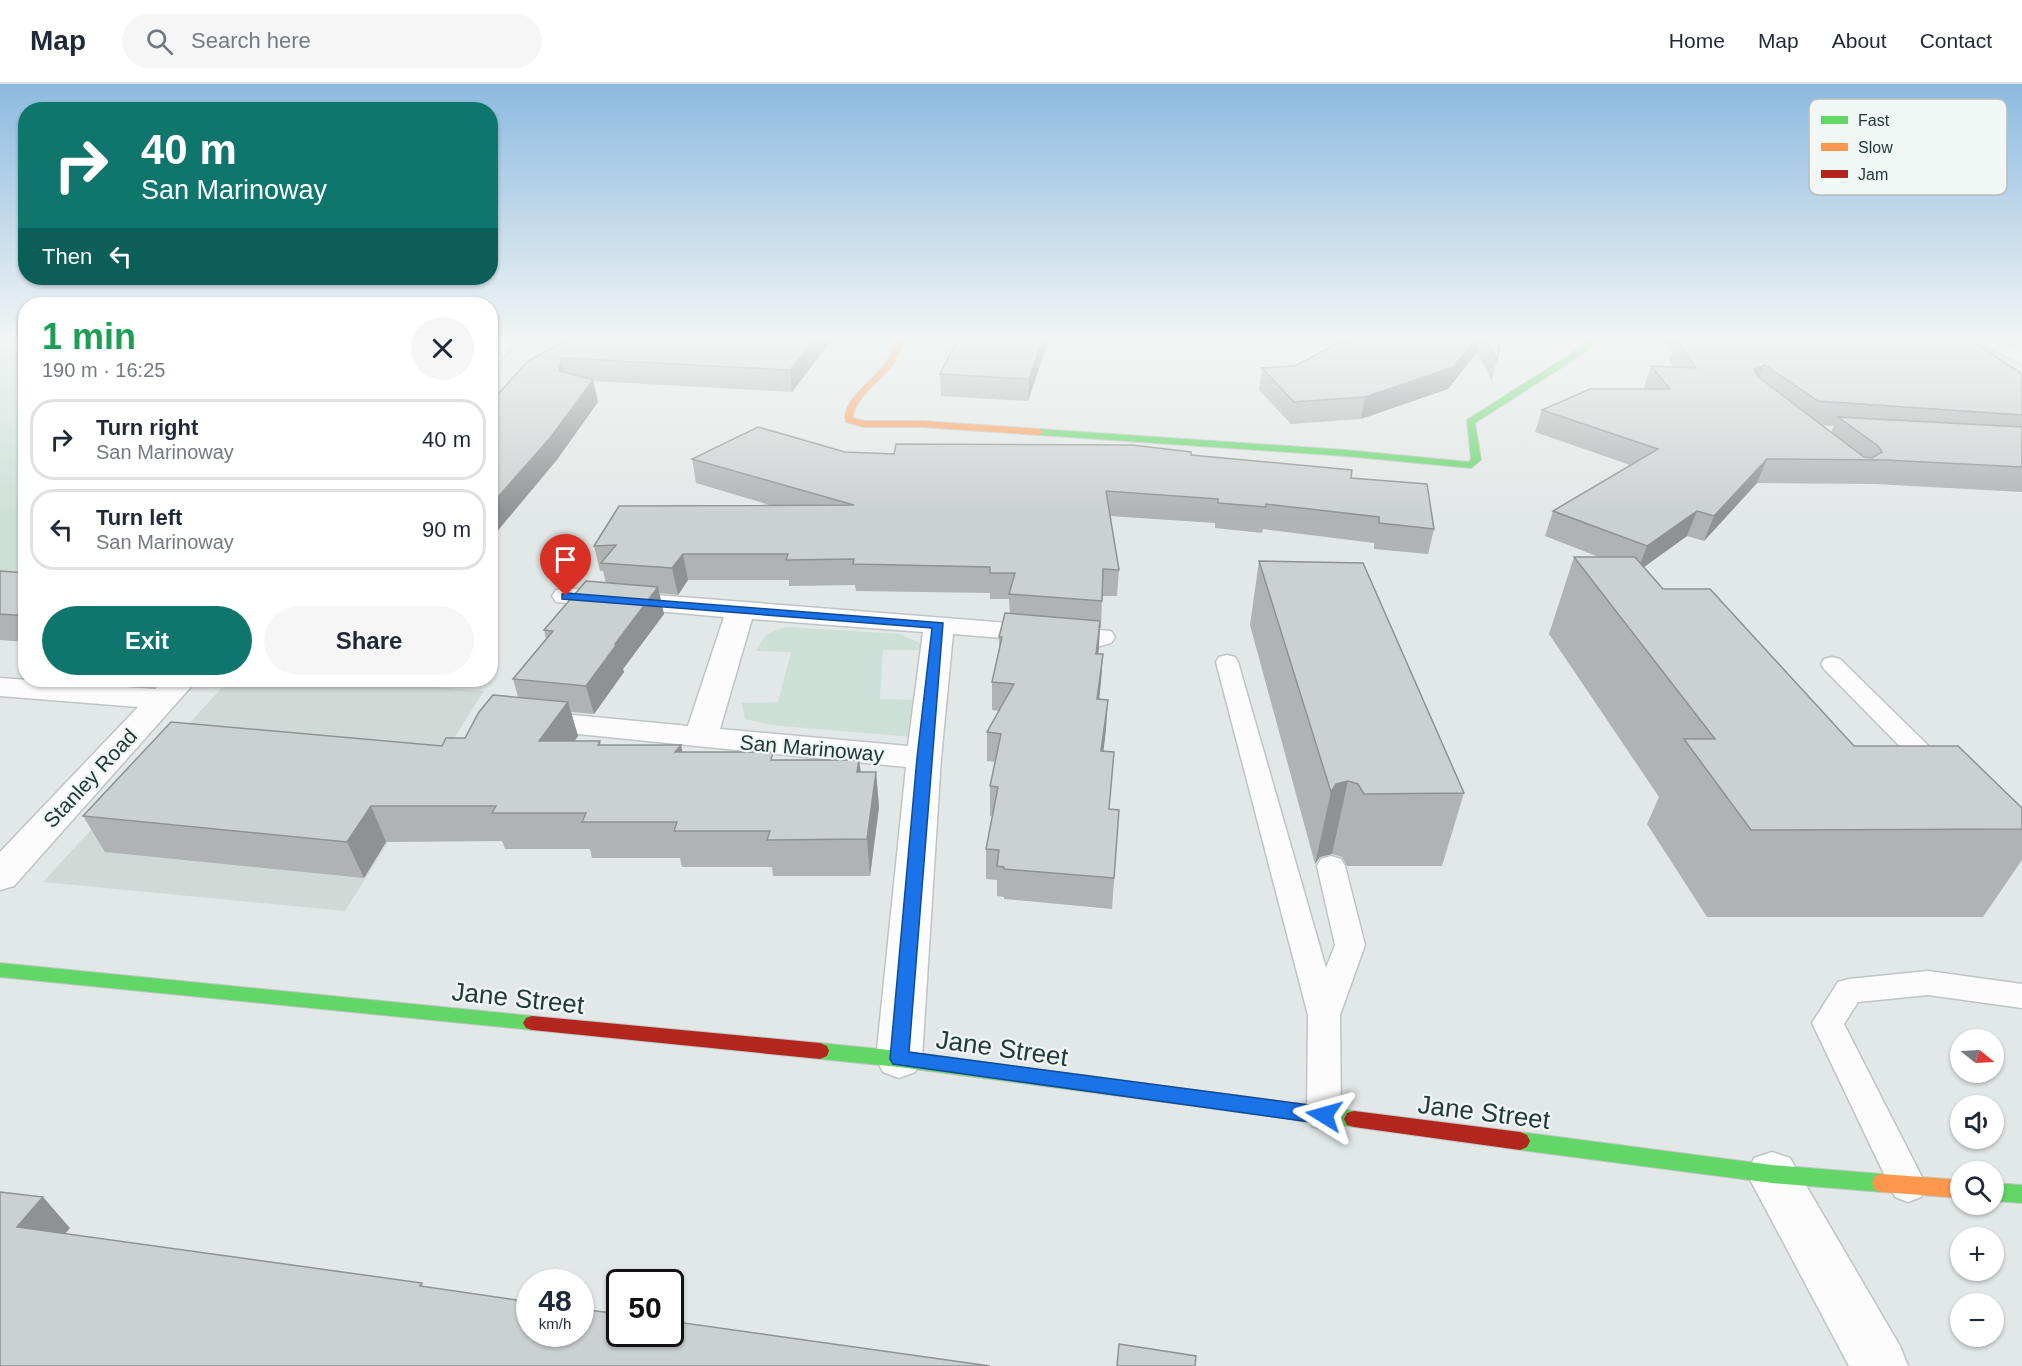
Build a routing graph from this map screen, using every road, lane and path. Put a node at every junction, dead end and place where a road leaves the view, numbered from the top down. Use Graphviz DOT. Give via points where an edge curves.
graph roads {
  1 [pos="859,397"];
  2 [pos="1509,397"];
  3 [pos="566,596"];
  4 [pos="741,609"];
  5 [pos="939,625"];
  6 [pos="1100,638"];
  7 [pos="1227,662"];
  8 [pos="1832,663"];
  9 [pos="0,687"];
  10 [pos="171,689"];
  11 [pos="504,718"];
  12 [pos="701,737"];
  13 [pos="924,758"];
  14 [pos="1956,787"];
  15 [pos="1331,866"];
  16 [pos="0,876"];
  17 [pos="0,970"];
  18 [pos="2022,996"];
  19 [pos="1324,1015"];
  20 [pos="899,1059"];
  21 [pos="1324,1115"];
  22 [pos="1772,1174"];
  23 [pos="1908,1185"];
  24 [pos="1950,1189"];
  25 [pos="2004,1193"];
  26 [pos="2022,1194"];
  27 [pos="1880,1366"];
  1 -- 2 [label="street" via="847,414 849,420 864,424 922,424 1345,453 1460,466 1476,460 1470,422"];
  3 -- 4 [label="street"];
  4 -- 5 [label="street"];
  4 -- 12 [label="street"];
  5 -- 6 [label="street"];
  5 -- 13 [label="street"];
  7 -- 19 [label="lane"];
  8 -- 14 [label="lane"];
  9 -- 10 [label="street"];
  10 -- 16 [label="street, Stanley Road"];
  11 -- 12 [label="street, San Marinoway"];
  12 -- 13 [label="street, San Marinoway"];
  13 -- 20 [label="street"];
  15 -- 19 [label="lane" via="1350,945"];
  17 -- 20 [label="street, Jane Street"];
  18 -- 23 [label="lane" via="1928,983 1849,991 1828,1023"];
  19 -- 21 [label="lane"];
  20 -- 21 [label="street, Jane Street"];
  21 -- 22 [label="street, Jane Street"];
  22 -- 23 [label="street, Jane Street"];
  22 -- 27 [label="street"];
  23 -- 24 [label="street, Jane Street"];
  25 -- 26 [label="street"];
}
